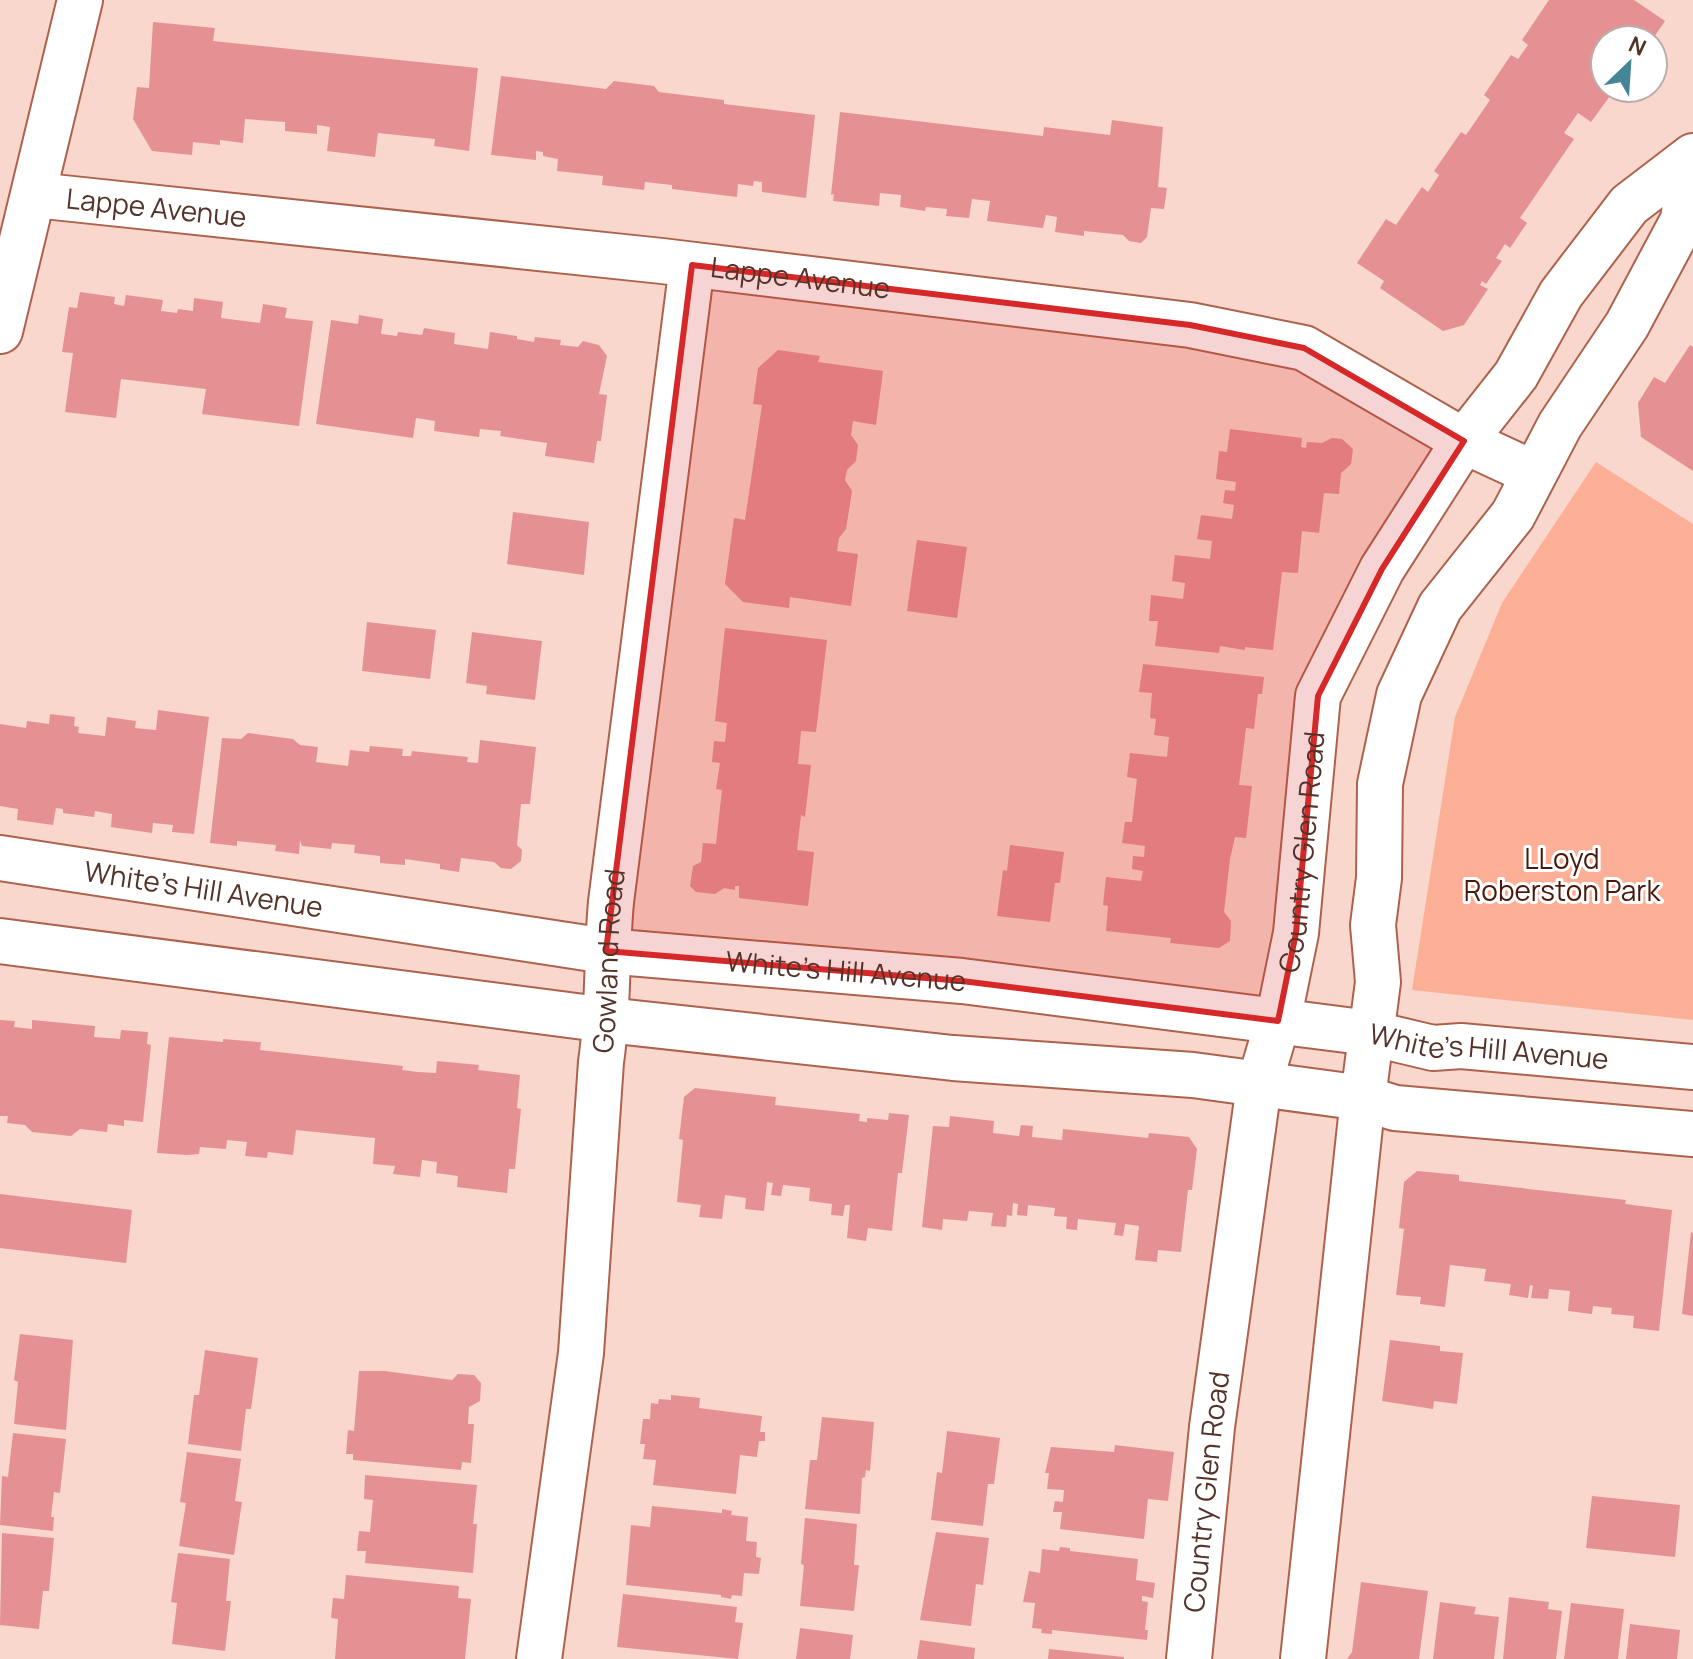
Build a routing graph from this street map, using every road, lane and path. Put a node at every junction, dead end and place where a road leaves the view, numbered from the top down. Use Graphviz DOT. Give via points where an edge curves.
graph roads {
  1 [pos="80,0"];
  2 [pos="1692,158"];
  3 [pos="35,195"];
  4 [pos="692,265"];
  5 [pos="0,331"];
  6 [pos="1464,441"];
  7 [pos="1533,473"];
  8 [pos="0,858"];
  9 [pos="0,941"];
  10 [pos="606,951"];
  11 [pos="607,1020"];
  12 [pos="1278,1021"];
  13 [pos="1370,1033"];
  14 [pos="1693,1067"];
  15 [pos="1259,1085"];
  16 [pos="1363,1098"];
  17 [pos="1693,1134"];
  18 [pos="539,1659"];
  19 [pos="1189,1659"];
  20 [pos="1303,1659"];
  1 -- 3 [label="street"];
  2 -- 6 [label="street, Country Glen Road" via="1629,205 1561,294 1516,375"];
  2 -- 7 [label="street, Country Glen Road" via="1683,220 1627,325"];
  3 -- 4 [label="street, Lappe Avenue"];
  3 -- 5 [label="street"];
  4 -- 6 [label="street, Lappe Avenue" via="1190,325 1304,348"];
  4 -- 10 [label="street, Gowland Road"];
  6 -- 7 [label="street, Lappe Avenue"];
  6 -- 12 [label="street, Country Glen Road" via="1382,569 1318,696 1296,933"];
  7 -- 13 [label="street, Country Glen Road" via="1513,515 1440,607 1399,695 1380,784 1373,925 1378,982"];
  8 -- 10 [label="street, White's Hill Avenue"];
  9 -- 11 [label="street"];
  10 -- 11 [label="street, Gowland Road"];
  10 -- 12 [label="street, White's Hill Avenue" via="962,981"];
  11 -- 15 [label="street"];
  11 -- 18 [label="street, Gowland Road" via="581,1353"];
  12 -- 13 [label="street, White's Hill Avenue"];
  12 -- 15 [label="street, Country Glen Road"];
  13 -- 14 [label="street, White's Hill Avenue" via="1433,1048 1461,1046"];
  13 -- 16 [label="street, Country Glen Road"];
  15 -- 16 [label="street"];
  15 -- 19 [label="street, Country Glen Road" via="1212,1427"];
  16 -- 17 [label="street" via="1395,1108"];
  16 -- 20 [label="street, Country Glen Road"];
}
